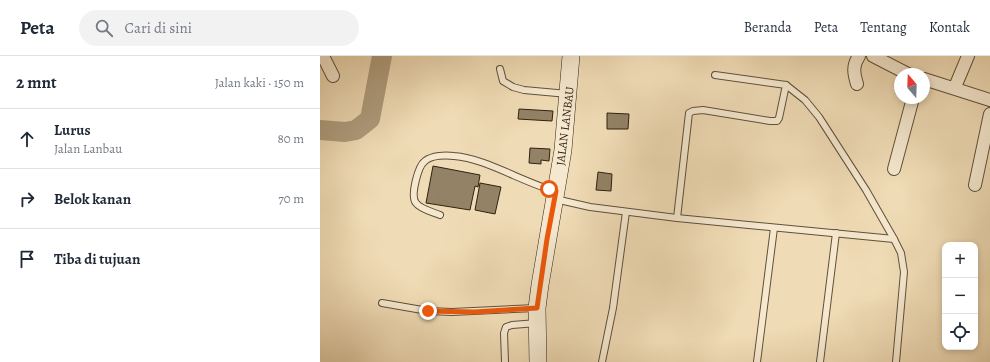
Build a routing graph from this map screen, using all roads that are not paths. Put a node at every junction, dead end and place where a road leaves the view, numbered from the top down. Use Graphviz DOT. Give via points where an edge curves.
graph roads {
  1 [pos="323,56"];
  2 [pos="571,56"];
  3 [pos="859,56"];
  4 [pos="872,56"];
  5 [pos="968,56"];
  6 [pos="500,68"];
  7 [pos="896,68"];
  8 [pos="715,75"];
  9 [pos="333,76"];
  10 [pos="930,81"];
  11 [pos="857,84"];
  12 [pos="786,85"];
  13 [pos="955,87"];
  14 [pos="569,94"];
  15 [pos="990,100"];
  16 [pos="911,104"];
  17 [pos="990,114"];
  18 [pos="894,168"];
  19 [pos="975,185"];
  20 [pos="560,198"];
  21 [pos="626,212"];
  22 [pos="440,215"];
  23 [pos="677,218"];
  24 [pos="774,228"];
  25 [pos="836,233"];
  26 [pos="894,239"];
  27 [pos="382,303"];
  28 [pos="537,315"];
  29 [pos="505,362"];
  30 [pos="538,362"];
  31 [pos="602,362"];
  32 [pos="757,362"];
  33 [pos="820,362"];
  34 [pos="896,362"];
  1 -- 9 [label="street"];
  2 -- 14 [label="street, JALAN LANBAU"];
  3 -- 11 [label="street" via="854,65"];
  4 -- 7 [label="street"];
  5 -- 13 [label="street"];
  6 -- 14 [label="lane" via="503,81 513,87"];
  8 -- 12 [label="lane"];
  10 -- 13 [label="street"];
  12 -- 23 [label="lane" via="780,118 777,121 703,110 689,114"];
  12 -- 26 [label="lane" via="805,100 819,117"];
  13 -- 15 [label="street"];
  14 -- 20 [label="street, JALAN LANBAU"];
  16 -- 18 [label="street"];
  17 -- 19 [label="street"];
  20 -- 21 [label="lane" via="580,205"];
  20 -- 22 [label="lane" via="471,159 455,156 433,157 425,161 420,168 413,195 418,206"];
  20 -- 28 [label="street, JALAN LANBAU" via="543,262"];
  21 -- 23 [label="lane"];
  21 -- 31 [label="lane" via="613,308"];
  23 -- 24 [label="lane"];
  24 -- 25 [label="lane"];
  24 -- 32 [label="lane"];
  25 -- 26 [label="lane"];
  25 -- 33 [label="lane"];
  26 -- 34 [label="lane" via="901,253 904,272"];
  27 -- 28 [label="lane" via="428,311"];
  28 -- 29 [label="lane" via="506,327"];
  28 -- 30 [label="street, JALAN LANBAU"];
}
